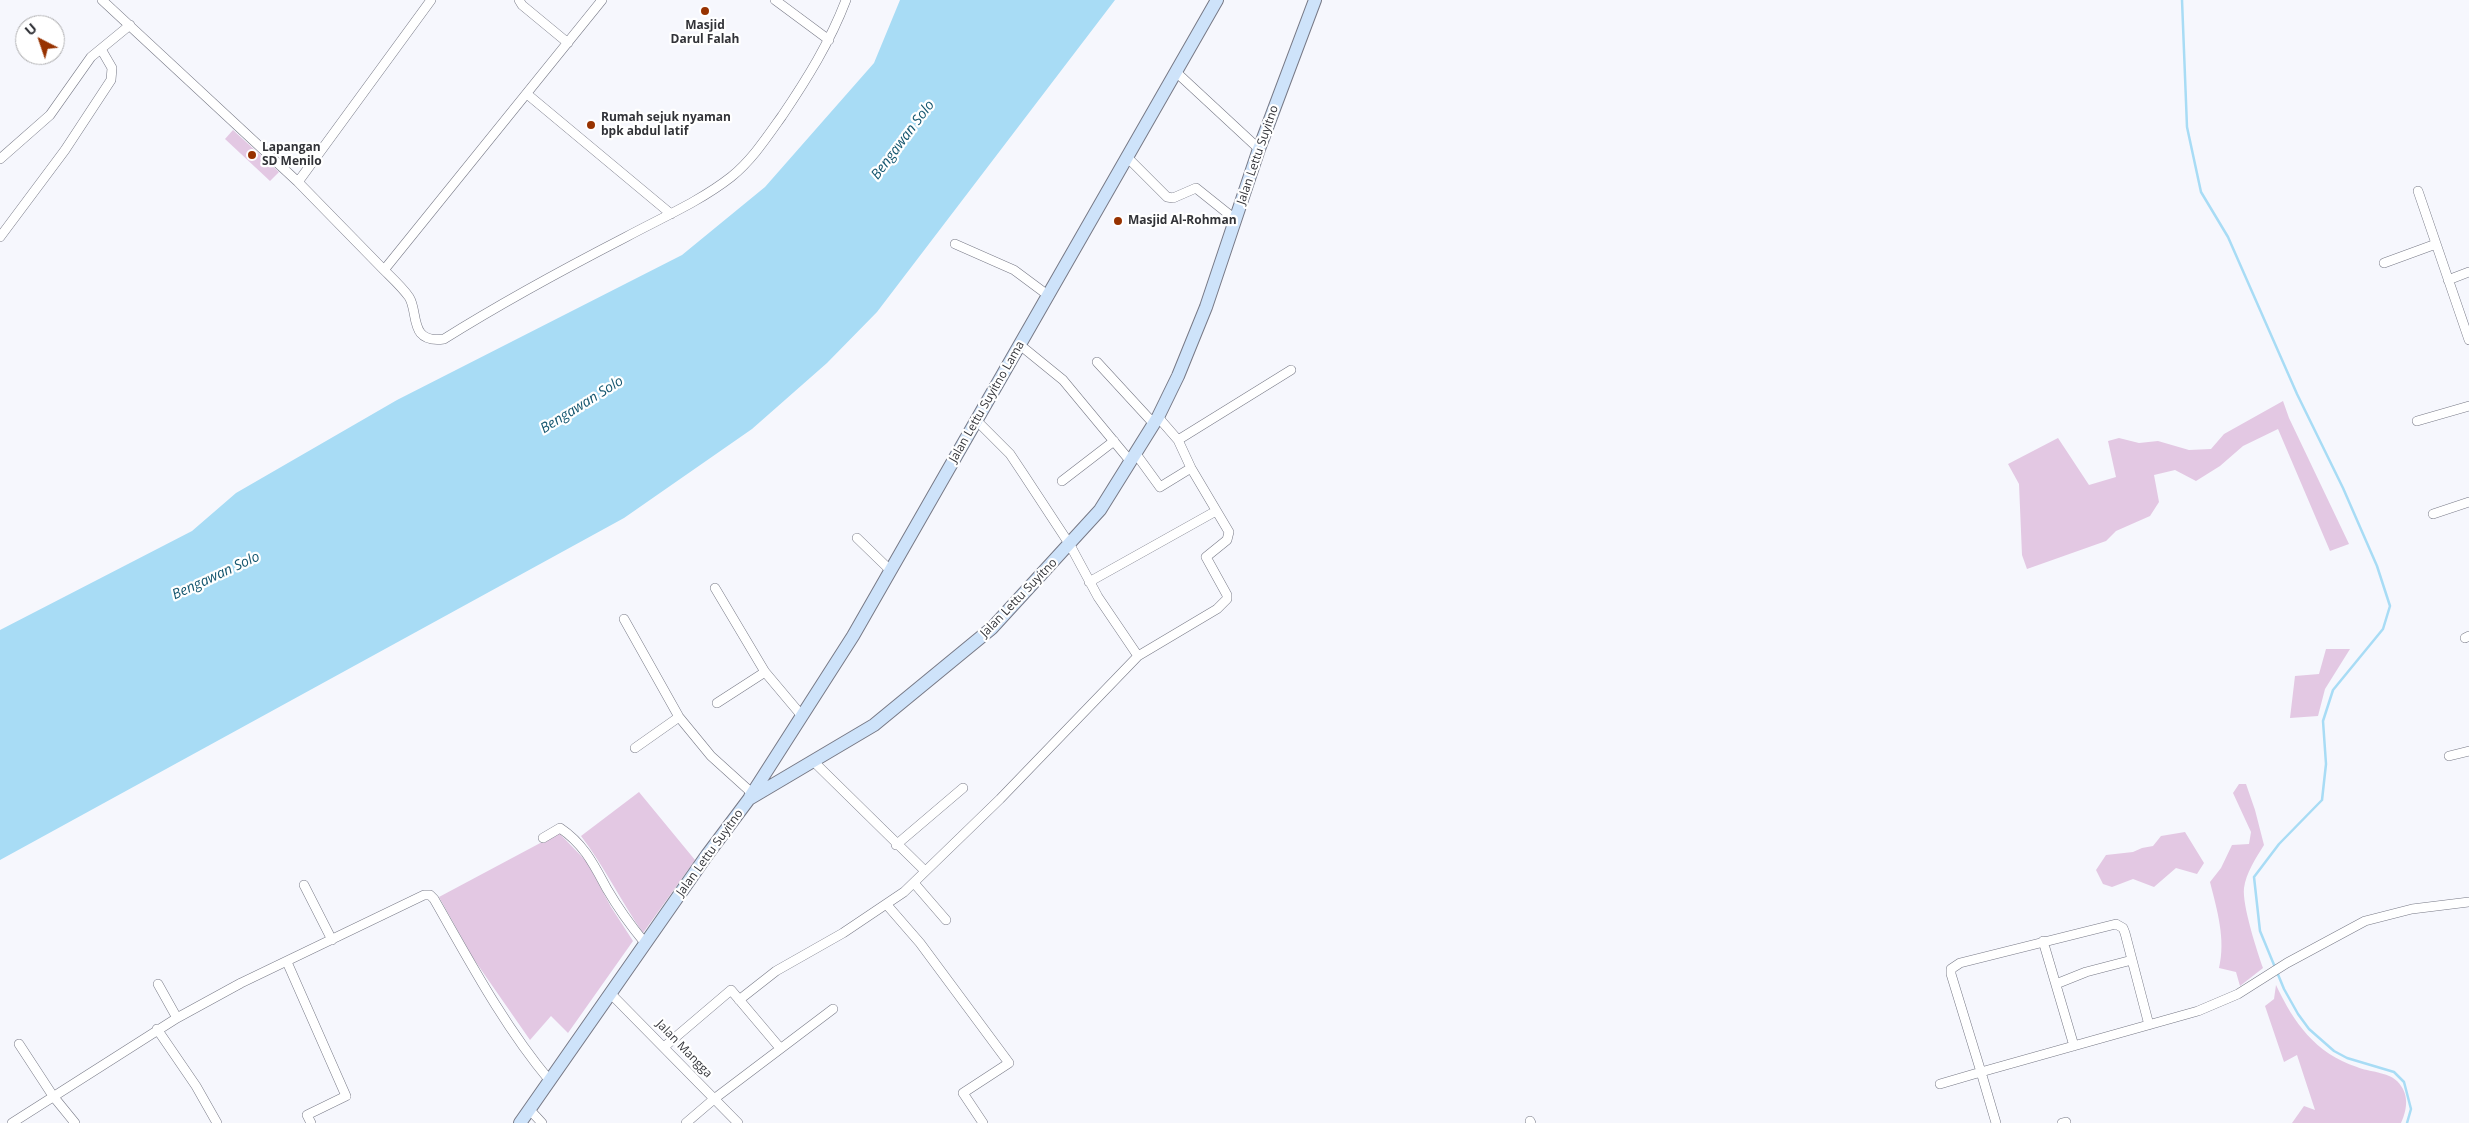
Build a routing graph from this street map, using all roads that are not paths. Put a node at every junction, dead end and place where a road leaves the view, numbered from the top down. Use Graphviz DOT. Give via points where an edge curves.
graph roads {
  1 [pos="102,0"];
  2 [pos="431,0"];
  3 [pos="519,0"];
  4 [pos="776,0"];
  5 [pos="846,0"];
  6 [pos="1216,0"];
  7 [pos="1315,0"];
  8 [pos="597,2"];
  9 [pos="130,25"];
  10 [pos="829,40"];
  11 [pos="568,43"];
  12 [pos="101,49"];
  13 [pos="1176,72"];
  14 [pos="527,94"];
  15 [pos="1259,149"];
  16 [pos="1128,158"];
  17 [pos="0,159"];
  18 [pos="298,182"];
  19 [pos="2418,191"];
  20 [pos="671,214"];
  21 [pos="1236,220"];
  22 [pos="0,237"];
  23 [pos="955,244"];
  24 [pos="2436,244"];
  25 [pos="2384,264"];
  26 [pos="384,270"];
  27 [pos="2469,272"];
  28 [pos="2448,280"];
  29 [pos="1049,296"];
  30 [pos="2466,321"];
  31 [pos="2469,340"];
  32 [pos="1020,345"];
  33 [pos="1097,362"];
  34 [pos="1291,370"];
  35 [pos="2469,406"];
  36 [pos="1156,420"];
  37 [pos="977,421"];
  38 [pos="2417,421"];
  39 [pos="1178,440"];
  40 [pos="1114,442"];
  41 [pos="1134,458"];
  42 [pos="1191,468"];
  43 [pos="1062,481"];
  44 [pos="2469,502"];
  45 [pos="1216,511"];
  46 [pos="2433,514"];
  47 [pos="857,538"];
  48 [pos="1070,545"];
  49 [pos="890,570"];
  50 [pos="1089,582"];
  51 [pos="715,588"];
  52 [pos="624,620"];
  53 [pos="1138,656"];
  54 [pos="766,672"];
  55 [pos="717,703"];
  56 [pos="802,716"];
  57 [pos="679,717"];
  58 [pos="636,748"];
  59 [pos="2469,751"];
  60 [pos="2449,756"];
  61 [pos="774,759"];
  62 [pos="813,761"];
  63 [pos="788,776"];
  64 [pos="963,788"];
  65 [pos="751,797"];
  66 [pos="543,838"];
  67 [pos="896,845"];
  68 [pos="924,870"];
  69 [pos="914,883"];
  70 [pos="304,885"];
  71 [pos="2469,902"];
  72 [pos="887,905"];
  73 [pos="946,920"];
  74 [pos="332,940"];
  75 [pos="2043,941"];
  76 [pos="644,943"];
  77 [pos="2132,960"];
  78 [pos="287,962"];
  79 [pos="158,984"];
  80 [pos="2056,984"];
  81 [pos="611,994"];
  82 [pos="739,1000"];
  83 [pos="833,1009"];
  84 [pos="177,1018"];
  85 [pos="2149,1025"];
  86 [pos="157,1030"];
  87 [pos="19,1044"];
  88 [pos="664,1046"];
  89 [pos="2074,1046"];
  90 [pos="780,1048"];
  91 [pos="1981,1072"];
  92 [pos="550,1081"];
  93 [pos="1940,1084"];
  94 [pos="53,1096"];
  95 [pos="714,1099"];
  96 [pos="530,1110"];
  97 [pos="12,1123"];
  98 [pos="75,1123"];
  99 [pos="217,1123"];
  100 [pos="311,1123"];
  101 [pos="520,1123"];
  102 [pos="542,1123"];
  103 [pos="686,1123"];
  104 [pos="738,1123"];
  105 [pos="983,1123"];
  106 [pos="1996,1123"];
  1 -- 9 [label="street"];
  2 -- 18 [label="street"];
  3 -- 11 [label="street"];
  4 -- 10 [label="street"];
  5 -- 10 [label="street"];
  6 -- 13 [label="main road, Jalan Lettu Suyitno Lama"];
  7 -- 15 [label="main road, Jalan Lettu Suyitno"];
  8 -- 11 [label="street"];
  9 -- 12 [label="street"];
  9 -- 18 [label="street"];
  10 -- 20 [label="street" via="806,81 748,162 731,177"];
  11 -- 14 [label="street"];
  12 -- 17 [label="street" via="82,66 50,115"];
  12 -- 22 [label="street" via="112,68 111,80 65,150"];
  13 -- 15 [label="street"];
  13 -- 16 [label="main road, Jalan Lettu Suyitno Lama"];
  14 -- 20 [label="street"];
  14 -- 26 [label="street"];
  15 -- 21 [label="main road, Jalan Lettu Suyitno"];
  16 -- 21 [label="street" via="1167,197 1173,198 1196,188"];
  16 -- 29 [label="main road, Jalan Lettu Suyitno Lama"];
  18 -- 26 [label="street"];
  19 -- 24 [label="street"];
  20 -- 26 [label="street" via="509,298 444,339 434,341 420,332 414,322 410,299"];
  21 -- 36 [label="main road, Jalan Lettu Suyitno" via="1206,307"];
  23 -- 29 [label="street" via="1014,270"];
  24 -- 25 [label="street"];
  24 -- 28 [label="street"];
  27 -- 28 [label="street"];
  28 -- 30 [label="street"];
  29 -- 32 [label="main road, Jalan Lettu Suyitno Lama"];
  30 -- 31 [label="street"];
  32 -- 37 [label="main road, Jalan Lettu Suyitno Lama"];
  32 -- 40 [label="street" via="1063,380"];
  33 -- 36 [label="street"];
  34 -- 39 [label="street"];
  35 -- 38 [label="street"];
  36 -- 39 [label="street"];
  36 -- 41 [label="main road, Jalan Lettu Suyitno"];
  37 -- 48 [label="street" via="1010,454"];
  37 -- 49 [label="main road, Jalan Lettu Suyitno Lama"];
  39 -- 42 [label="street"];
  40 -- 41 [label="street"];
  40 -- 43 [label="street"];
  41 -- 42 [label="street" via="1160,487"];
  41 -- 48 [label="main road, Jalan Lettu Suyitno" via="1100,510"];
  42 -- 45 [label="street"];
  44 -- 46 [label="street"];
  45 -- 50 [label="street"];
  45 -- 53 [label="street" via="1229,537 1206,557 1227,599 1217,609"];
  47 -- 49 [label="street"];
  48 -- 50 [label="street"];
  48 -- 62 [label="main road, Jalan Lettu Suyitno" via="992,628 874,725"];
  49 -- 56 [label="main road, Jalan Lettu Suyitno Lama"];
  50 -- 53 [label="street"];
  51 -- 54 [label="street"];
  52 -- 57 [label="street"];
  53 -- 68 [label="street" via="1000,799"];
  54 -- 55 [label="street"];
  54 -- 56 [label="street"];
  56 -- 61 [label="main road, Jalan Lettu Suyitno Lama"];
  57 -- 58 [label="street"];
  57 -- 65 [label="street"];
  59 -- 60 [label="street"];
  61 -- 63 [label="main road" via="772,772"];
  61 -- 65 [label="main road, Jalan Lettu Suyitno Lama"];
  62 -- 63 [label="main road, Jalan Lettu Suyitno"];
  62 -- 67 [label="street"];
  63 -- 65 [label="main road, Jalan Lettu Suyitno"];
  64 -- 67 [label="street"];
  65 -- 76 [label="main road, Jalan Lettu Suyitno"];
  66 -- 76 [label="street" via="560,828 573,836 590,856 623,914"];
  67 -- 68 [label="street"];
  68 -- 69 [label="street"];
  69 -- 72 [label="street"];
  69 -- 73 [label="street"];
  70 -- 74 [label="street"];
  71 -- 85 [label="street" via="2412,909 2365,921 2287,962 2221,1002"];
  72 -- 82 [label="street" via="776,971"];
  72 -- 105 [label="street" via="937,965 1009,1063 963,1093"];
  74 -- 78 [label="street"];
  74 -- 92 [label="street" via="424,895 430,895 481,982"];
  75 -- 77 [label="street" via="2116,924 2123,928"];
  75 -- 80 [label="street"];
  75 -- 91 [label="street" via="1960,963 1952,969"];
  76 -- 81 [label="main road, Jalan Lettu Suyitno"];
  77 -- 80 [label="street" via="2091,970"];
  77 -- 85 [label="street"];
  78 -- 84 [label="street" via="240,983"];
  78 -- 100 [label="street" via="346,1096 307,1115"];
  79 -- 84 [label="street"];
  80 -- 89 [label="street"];
  81 -- 88 [label="street, Jalan Mangga"];
  81 -- 92 [label="main road, Jalan Lettu Suyitno"];
  82 -- 88 [label="street" via="731,990"];
  82 -- 90 [label="street"];
  83 -- 90 [label="street"];
  84 -- 86 [label="street"];
  85 -- 89 [label="street"];
  86 -- 94 [label="street"];
  86 -- 99 [label="street"];
  87 -- 94 [label="street"];
  88 -- 95 [label="street, Jalan Mangga"];
  89 -- 91 [label="street"];
  90 -- 95 [label="street"];
  91 -- 93 [label="street"];
  91 -- 106 [label="street"];
  92 -- 96 [label="main road, Jalan Lettu Suyitno"];
  94 -- 97 [label="street"];
  94 -- 98 [label="street"];
  95 -- 103 [label="street"];
  95 -- 104 [label="street, Jalan Mangga"];
  96 -- 101 [label="main road, Jalan Lettu Suyitno"];
  96 -- 102 [label="street"];
}
